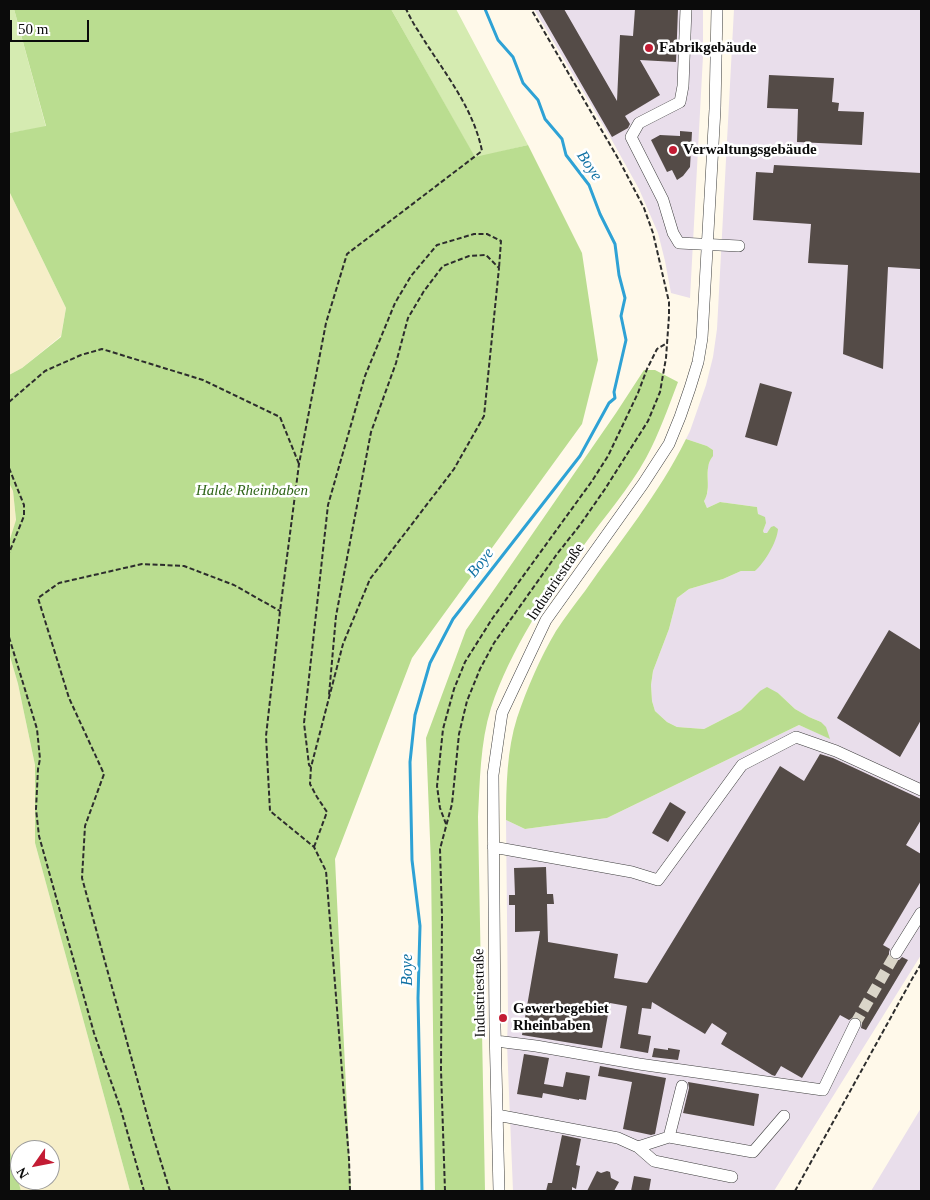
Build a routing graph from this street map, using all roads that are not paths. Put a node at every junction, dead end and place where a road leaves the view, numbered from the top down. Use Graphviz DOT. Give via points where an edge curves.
graph roads {
  1 [pos="686,9"];
  2 [pos="718,9"];
  3 [pos="708,245"];
  4 [pos="738,246"];
  5 [pos="920,786"];
  6 [pos="494,847"];
  7 [pos="921,913"];
  8 [pos="896,953"];
  9 [pos="855,1024"];
  10 [pos="496,1041"];
  11 [pos="682,1086"];
  12 [pos="497,1115"];
  13 [pos="784,1116"];
  14 [pos="669,1136"];
  15 [pos="638,1147"];
  16 [pos="732,1177"];
  17 [pos="498,1191"];
  1 -- 3 [label="street" via="680,102 639,123 632,137 664,200 679,243"];
  2 -- 3 [label="street, Industriestraße"];
  3 -- 4 [label="street"];
  3 -- 6 [label="street, Industriestraße" via="701,346 690,388 669,444 546,620 502,713 493,775"];
  5 -- 6 [label="street" via="796,737 742,765 658,880 632,872"];
  6 -- 10 [label="street, Industriestraße"];
  7 -- 8 [label="street"];
  9 -- 10 [label="street" via="823,1090"];
  10 -- 12 [label="street, Industriestraße"];
  11 -- 14 [label="street"];
  12 -- 15 [label="street" via="618,1138"];
  12 -- 17 [label="street, Industriestraße"];
  13 -- 14 [label="street" via="753,1152"];
  14 -- 15 [label="street"];
  15 -- 16 [label="street" via="654,1161"];
}
